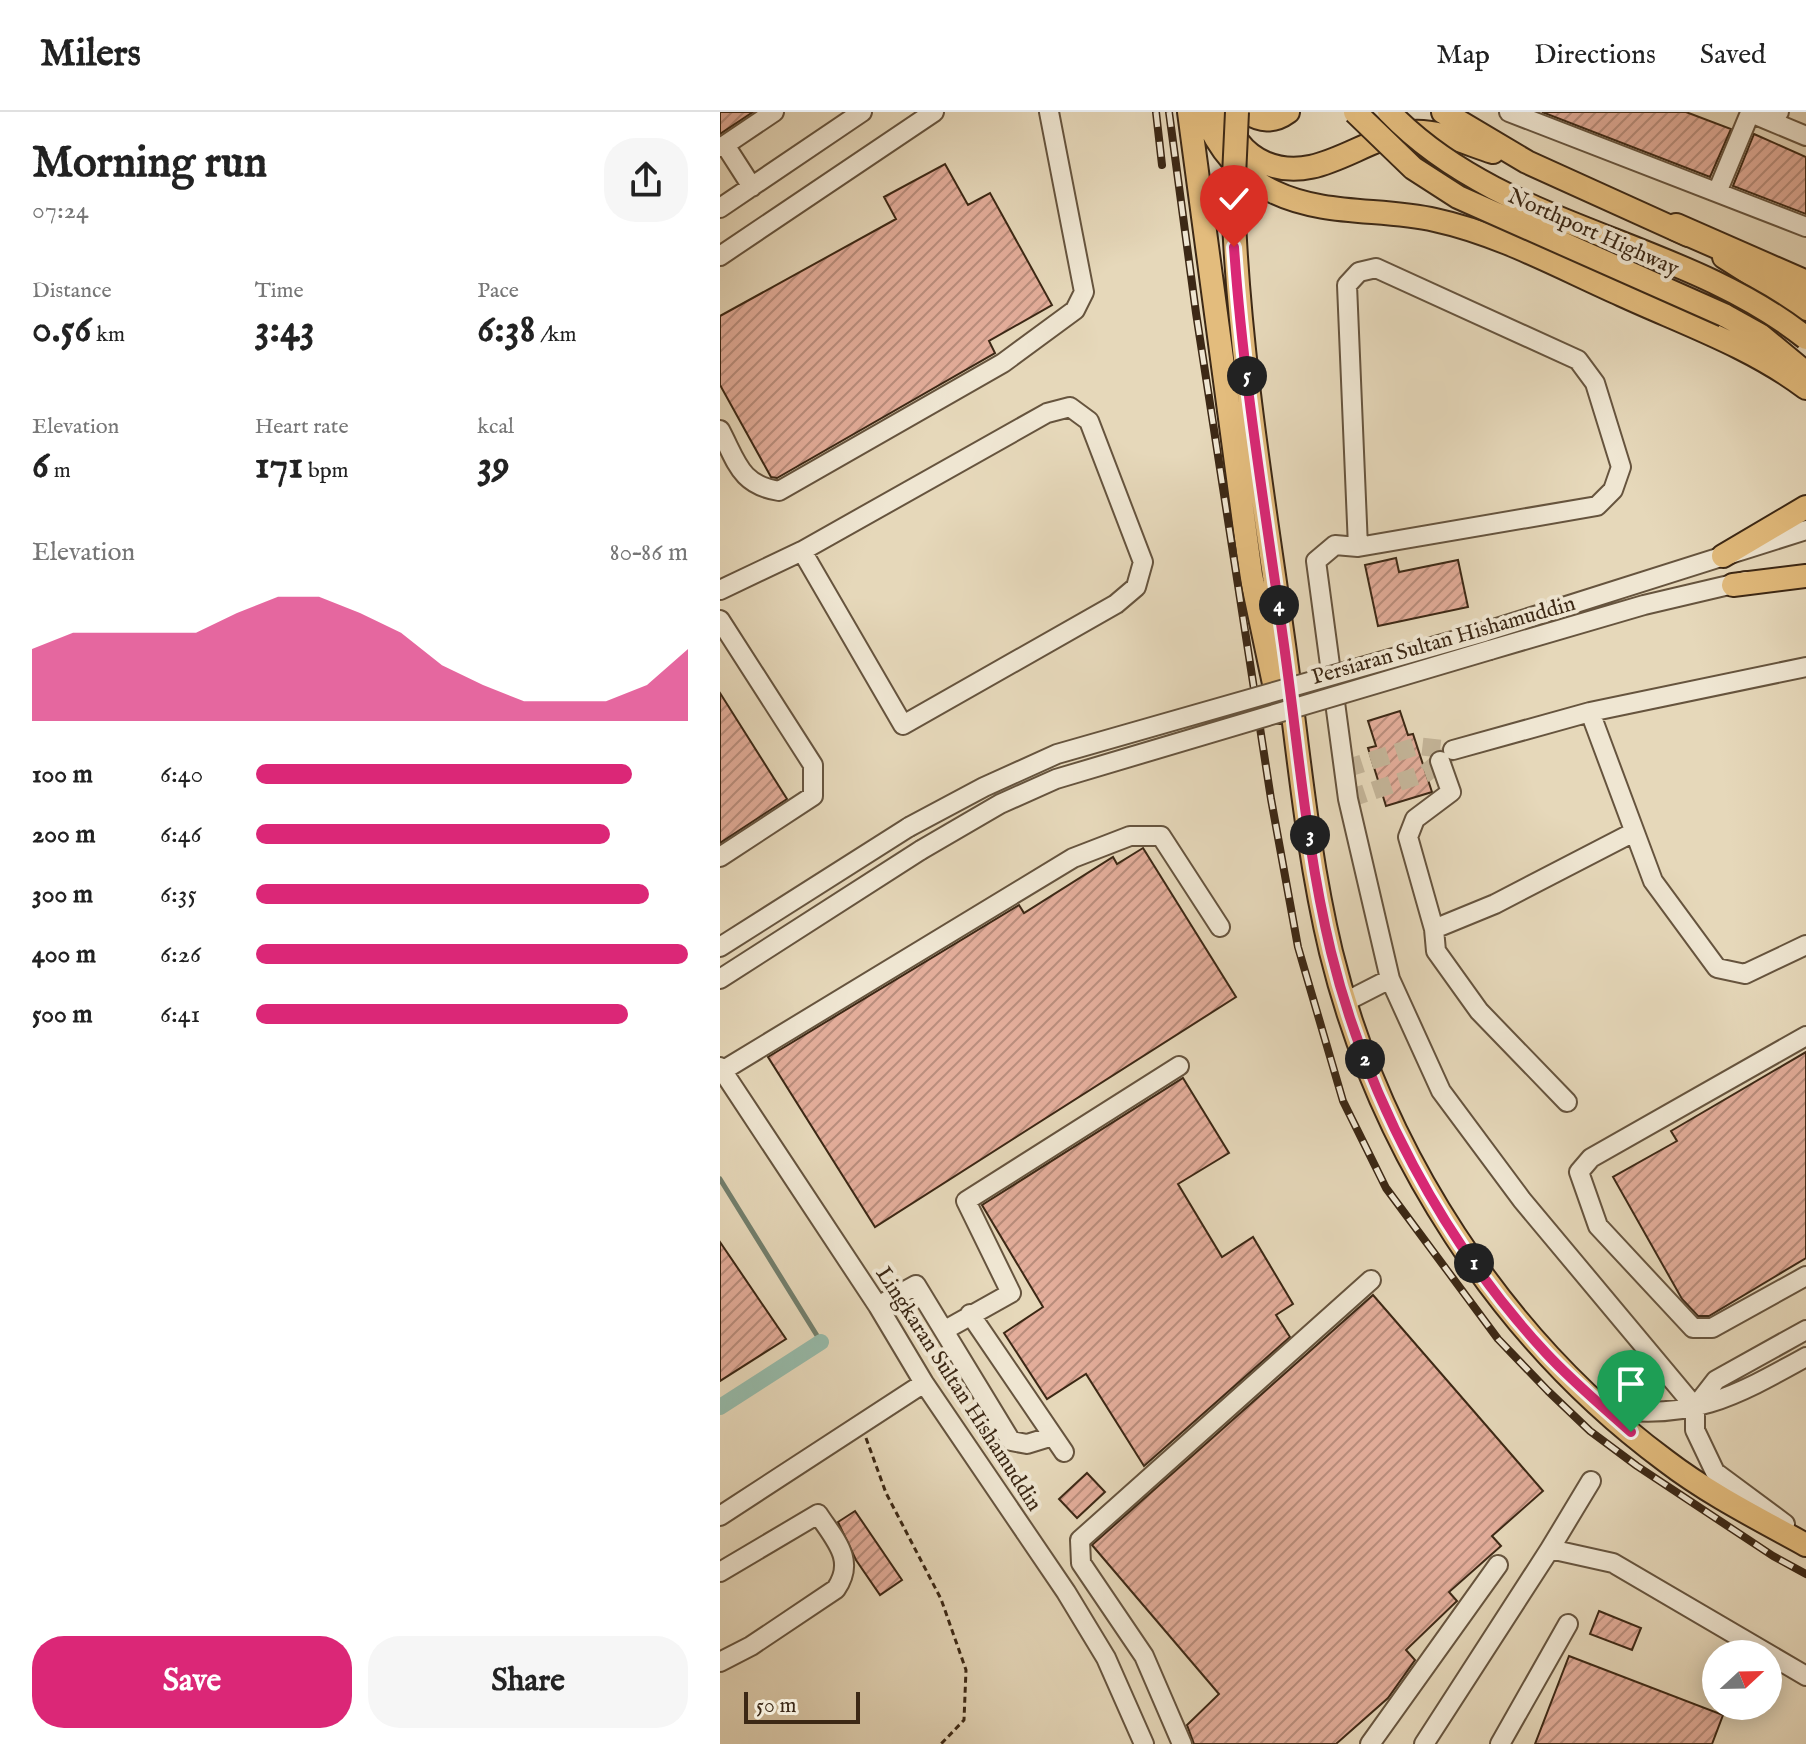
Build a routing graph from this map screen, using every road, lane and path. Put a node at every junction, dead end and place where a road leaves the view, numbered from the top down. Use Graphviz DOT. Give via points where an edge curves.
graph roads {
  1 [pos="774,112"];
  2 [pos="862,112"];
  3 [pos="934,112"];
  4 [pos="1049,112"];
  5 [pos="1189,112"];
  6 [pos="1203,112"];
  7 [pos="1224,112"];
  8 [pos="1237,112"];
  9 [pos="1246,112"];
  10 [pos="1288,112"];
  11 [pos="1355,112"];
  12 [pos="1389,112"];
  13 [pos="1443,112"];
  14 [pos="1749,112"];
  15 [pos="1779,112"];
  16 [pos="1516,113"];
  17 [pos="1806,136"];
  18 [pos="722,146"];
  19 [pos="1527,162"];
  20 [pos="752,187"];
  21 [pos="1718,190"];
  22 [pos="720,208"];
  23 [pos="1676,227"];
  24 [pos="1806,227"];
  25 [pos="720,256"];
  26 [pos="1806,284"];
  27 [pos="1806,309"];
  28 [pos="1806,338"];
  29 [pos="1758,357"];
  30 [pos="1806,373"];
  31 [pos="1806,388"];
  32 [pos="1806,399"];
  33 [pos="720,430"];
  34 [pos="1806,507"];
  35 [pos="1806,530"];
  36 [pos="1358,547"];
  37 [pos="802,551"];
  38 [pos="1723,556"];
  39 [pos="1806,564"];
  40 [pos="1806,576"];
  41 [pos="1733,585"];
  42 [pos="720,590"];
  43 [pos="720,620"];
  44 [pos="1487,641"];
  45 [pos="1806,667"];
  46 [pos="1590,712"];
  47 [pos="1634,832"];
  48 [pos="720,857"];
  49 [pos="1313,857"];
  50 [pos="1220,927"];
  51 [pos="1434,929"];
  52 [pos="1806,945"];
  53 [pos="720,947"];
  54 [pos="720,979"];
  55 [pos="1390,979"];
  56 [pos="1345,1002"];
  57 [pos="1806,1036"];
  58 [pos="1179,1066"];
  59 [pos="721,1069"];
  60 [pos="1567,1102"];
  61 [pos="1806,1276"];
  62 [pos="1371,1280"];
  63 [pos="878,1306"];
  64 [pos="970,1314"];
  65 [pos="945,1330"];
  66 [pos="1806,1330"];
  67 [pos="1806,1357"];
  68 [pos="924,1383"];
  69 [pos="1695,1407"];
  70 [pos="1604,1408"];
  71 [pos="861,1424"];
  72 [pos="1591,1481"];
  73 [pos="720,1516"];
  74 [pos="1806,1543"];
  75 [pos="1550,1549"];
  76 [pos="1498,1565"];
  77 [pos="720,1572"];
  78 [pos="1568,1624"];
  79 [pos="720,1662"];
  80 [pos="1806,1676"];
  81 [pos="941,1744"];
  82 [pos="1144,1744"];
  83 [pos="1182,1744"];
  84 [pos="1370,1744"];
  85 [pos="1424,1744"];
  86 [pos="1500,1744"];
  1 -- 18 [label="street"];
  2 -- 20 [label="street"];
  3 -- 25 [label="street"];
  4 -- 33 [label="street" via="1084,292 1075,310 1003,363 779,491 756,487 747,479"];
  5 -- 49 [label="main road" via="1251,575"];
  6 -- 29 [label="main road" via="1236,166 1277,194 1330,208 1419,217 1467,229"];
  7 -- 19 [label="main road" via="1241,147 1279,167 1310,169 1391,137 1424,132"];
  8 -- 49 [label="main road, bridge" via="1233,198 1239,313"];
  9 -- 10 [label="main road" via="1263,120"];
  11 -- 30 [label="main road, bridge" via="1413,168 1458,197 1724,315 1760,335"];
  12 -- 28 [label="main road, Northport Highway, bridge" via="1464,172 1729,290"];
  13 -- 19 [label="main road"];
  14 -- 15 [label="street"];
  14 -- 17 [label="street"];
  14 -- 21 [label="street"];
  16 -- 21 [label="street"];
  18 -- 20 [label="street"];
  19 -- 23 [label="main road"];
  20 -- 22 [label="street"];
  21 -- 24 [label="street"];
  23 -- 26 [label="highway"];
  23 -- 27 [label="main road"];
  29 -- 31 [label="main road"];
  29 -- 32 [label="main road"];
  34 -- 38 [label="main road"];
  35 -- 38 [label="street, Persiaran Sultan Hishamuddin"];
  36 -- 36 [label="street" via="1347,285 1359,272 1376,268 1578,360 1595,383 1621,467 1613,490 1597,506"];
  36 -- 55 [label="street" via="1335,545 1316,561 1348,799"];
  37 -- 37 [label="street" via="1047,413 1070,407 1089,421 1143,562 1136,587 1116,604 903,725"];
  37 -- 42 [label="street"];
  38 -- 44 [label="street, Persiaran Sultan Hishamuddin"];
  39 -- 41 [label="street, Persiaran Sultan Hishamuddin"];
  40 -- 41 [label="main road"];
  41 -- 44 [label="street, Persiaran Sultan Hishamuddin"];
  43 -- 48 [label="street" via="813,765 813,796"];
  44 -- 53 [label="street, Persiaran Sultan Hishamuddin, bridge" via="1057,754 909,827"];
  44 -- 54 [label="street, Persiaran Sultan Hishamuddin, bridge" via="1056,779 921,850"];
  45 -- 46 [label="street"];
  46 -- 47 [label="street"];
  46 -- 51 [label="street" via="1446,756 1451,792 1415,819 1408,837"];
  47 -- 51 [label="street" via="1495,904"];
  47 -- 52 [label="street" via="1653,881 1717,968 1745,974"];
  49 -- 56 [label="main road"];
  50 -- 59 [label="street" via="1161,836 1130,836 1073,858"];
  51 -- 60 [label="street" via="1436,951 1479,1011"];
  55 -- 56 [label="street"];
  55 -- 69 [label="street" via="1441,1091 1522,1200"];
  56 -- 70 [label="main road" via="1404,1144 1454,1235 1546,1353"];
  57 -- 61 [label="street" via="1591,1158 1579,1172 1598,1226 1693,1328 1712,1328"];
  58 -- 64 [label="street" via="966,1201 1011,1293"];
  59 -- 63 [label="street, Lingkaran Sultan Hishamuddin"];
  62 -- 83 [label="street" via="1080,1540 1081,1563 1144,1656"];
  63 -- 65 [label="street" via="916,1285"];
  63 -- 68 [label="street, Lingkaran Sultan Hishamuddin"];
  64 -- 65 [label="street"];
  64 -- 65 [label="street" via="1058,1444 1011,1441"];
  66 -- 69 [label="street" via="1716,1380"];
  67 -- 69 [label="street" via="1728,1399"];
  68 -- 71 [label="street"];
  68 -- 82 [label="street, Lingkaran Sultan Hishamuddin" via="1066,1592 1106,1658"];
  69 -- 70 [label="street" via="1637,1413"];
  69 -- 74 [label="street" via="1695,1430 1715,1472"];
  70 -- 74 [label="main road" via="1666,1461"];
  71 -- 73 [label="street"];
  71 -- 81 [label="path" via="886,1493 941,1599 966,1670 964,1720"];
  72 -- 75 [label="street"];
  75 -- 80 [label="street" via="1613,1563"];
  75 -- 85 [label="street"];
  76 -- 84 [label="street"];
  77 -- 79 [label="street" via="818,1514 845,1554 845,1576 836,1589"];
  78 -- 86 [label="street"];
}
